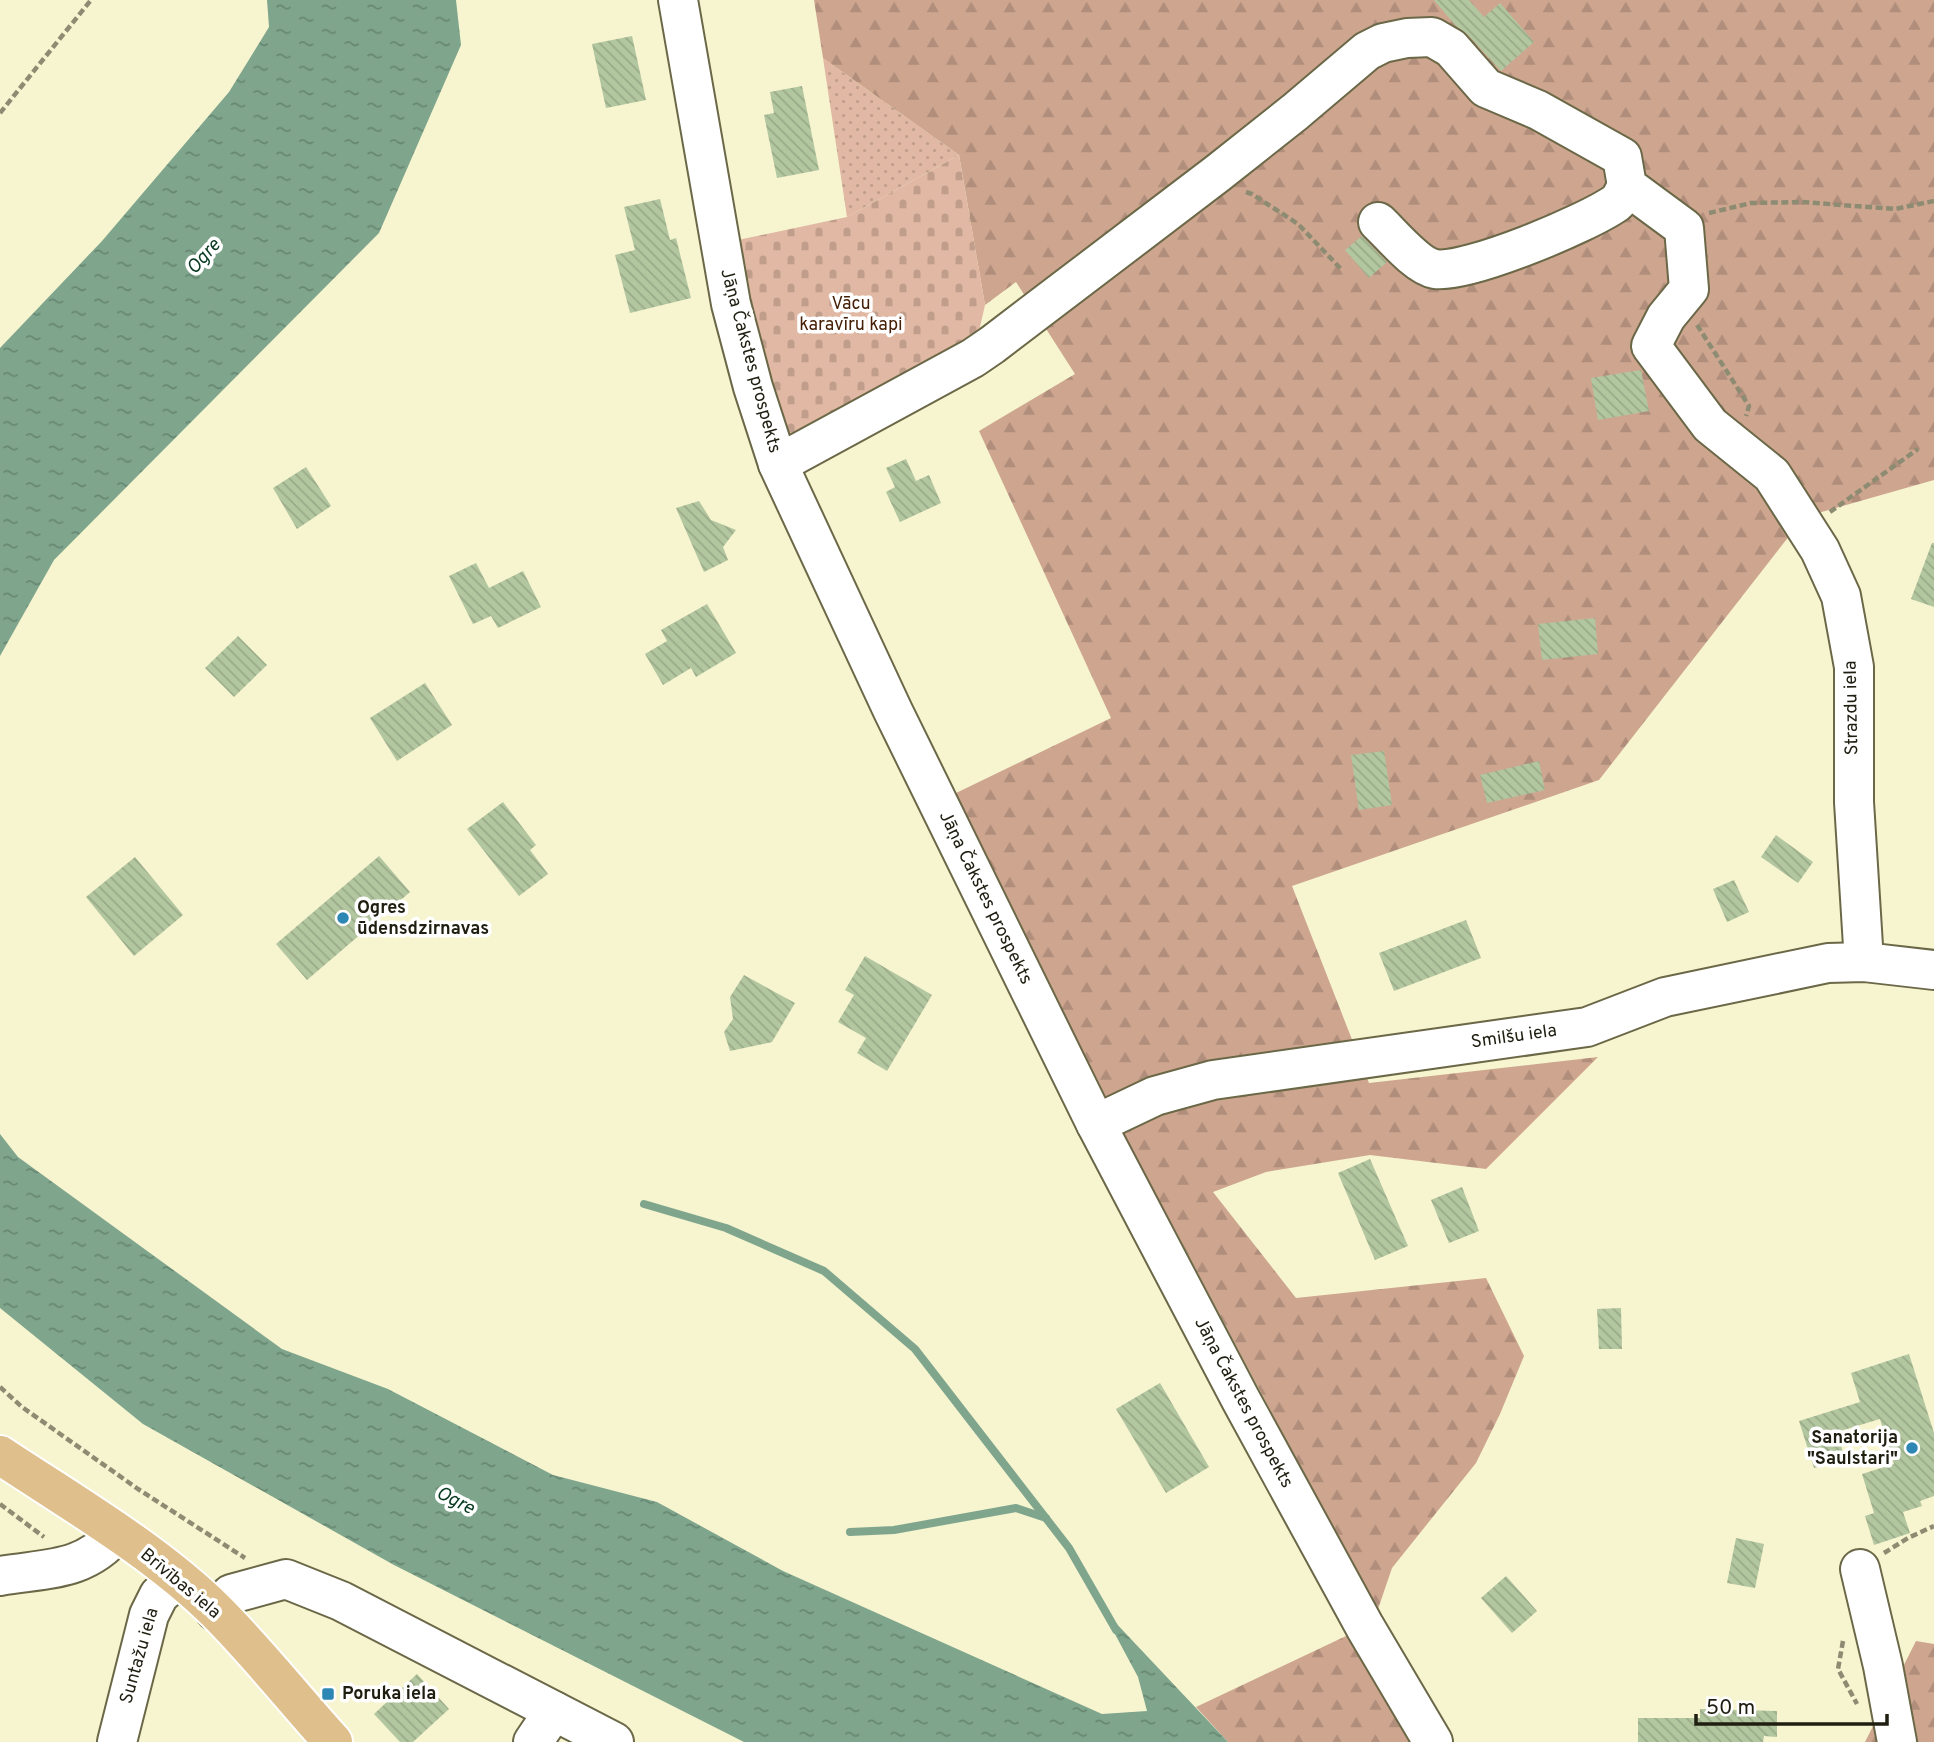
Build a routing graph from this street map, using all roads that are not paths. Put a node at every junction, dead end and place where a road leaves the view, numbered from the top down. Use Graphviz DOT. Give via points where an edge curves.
graph roads {
  1 [pos="678,0"];
  2 [pos="1627,186"];
  3 [pos="1378,222"];
  4 [pos="778,464"];
  5 [pos="1864,962"];
  6 [pos="1934,970"];
  7 [pos="1096,1124"];
  8 [pos="0,1455"];
  9 [pos="117,1533"];
  10 [pos="1860,1569"];
  11 [pos="0,1576"];
  12 [pos="178,1579"];
  13 [pos="215,1611"];
  14 [pos="554,1711"];
  15 [pos="117,1742"];
  16 [pos="334,1742"];
  17 [pos="533,1742"];
  18 [pos="614,1742"];
  19 [pos="1433,1742"];
  20 [pos="1897,1742"];
  1 -- 4 [label="street, Jāņa Čakstes prospekts" via="732,304"];
  2 -- 3 [label="street" via="1618,202 1540,241 1462,267 1423,265"];
  2 -- 4 [label="street" via="1622,158 1538,110 1486,88 1451,48 1432,37 1382,43 973,358"];
  2 -- 5 [label="street, Strazdu iela" via="1684,228 1689,289 1666,317 1651,346 1710,425 1772,475 1820,550 1841,596 1854,667 1854,802"];
  4 -- 7 [label="street, Jāņa Čakstes prospekts" via="892,710"];
  5 -- 6 [label="street, Smilšu iela"];
  5 -- 7 [label="street, Smilšu iela" via="1828,963 1665,997 1587,1027 1213,1080 1155,1096"];
  7 -- 19 [label="street, Jāņa Čakstes prospekts" via="1365,1628"];
  8 -- 9 [label="main road, Brīvības iela"];
  9 -- 11 [label="street" via="80,1563"];
  9 -- 12 [label="main road, Brīvības iela"];
  10 -- 20 [label="street"];
  12 -- 13 [label="main road, Brīvības iela"];
  12 -- 15 [label="street, Suntažu iela" via="159,1595 149,1615"];
  13 -- 14 [label="street" via="231,1594 286,1579 341,1601"];
  13 -- 16 [label="main road, Brīvības iela"];
  14 -- 17 [label="street"];
  14 -- 18 [label="street"];
}
